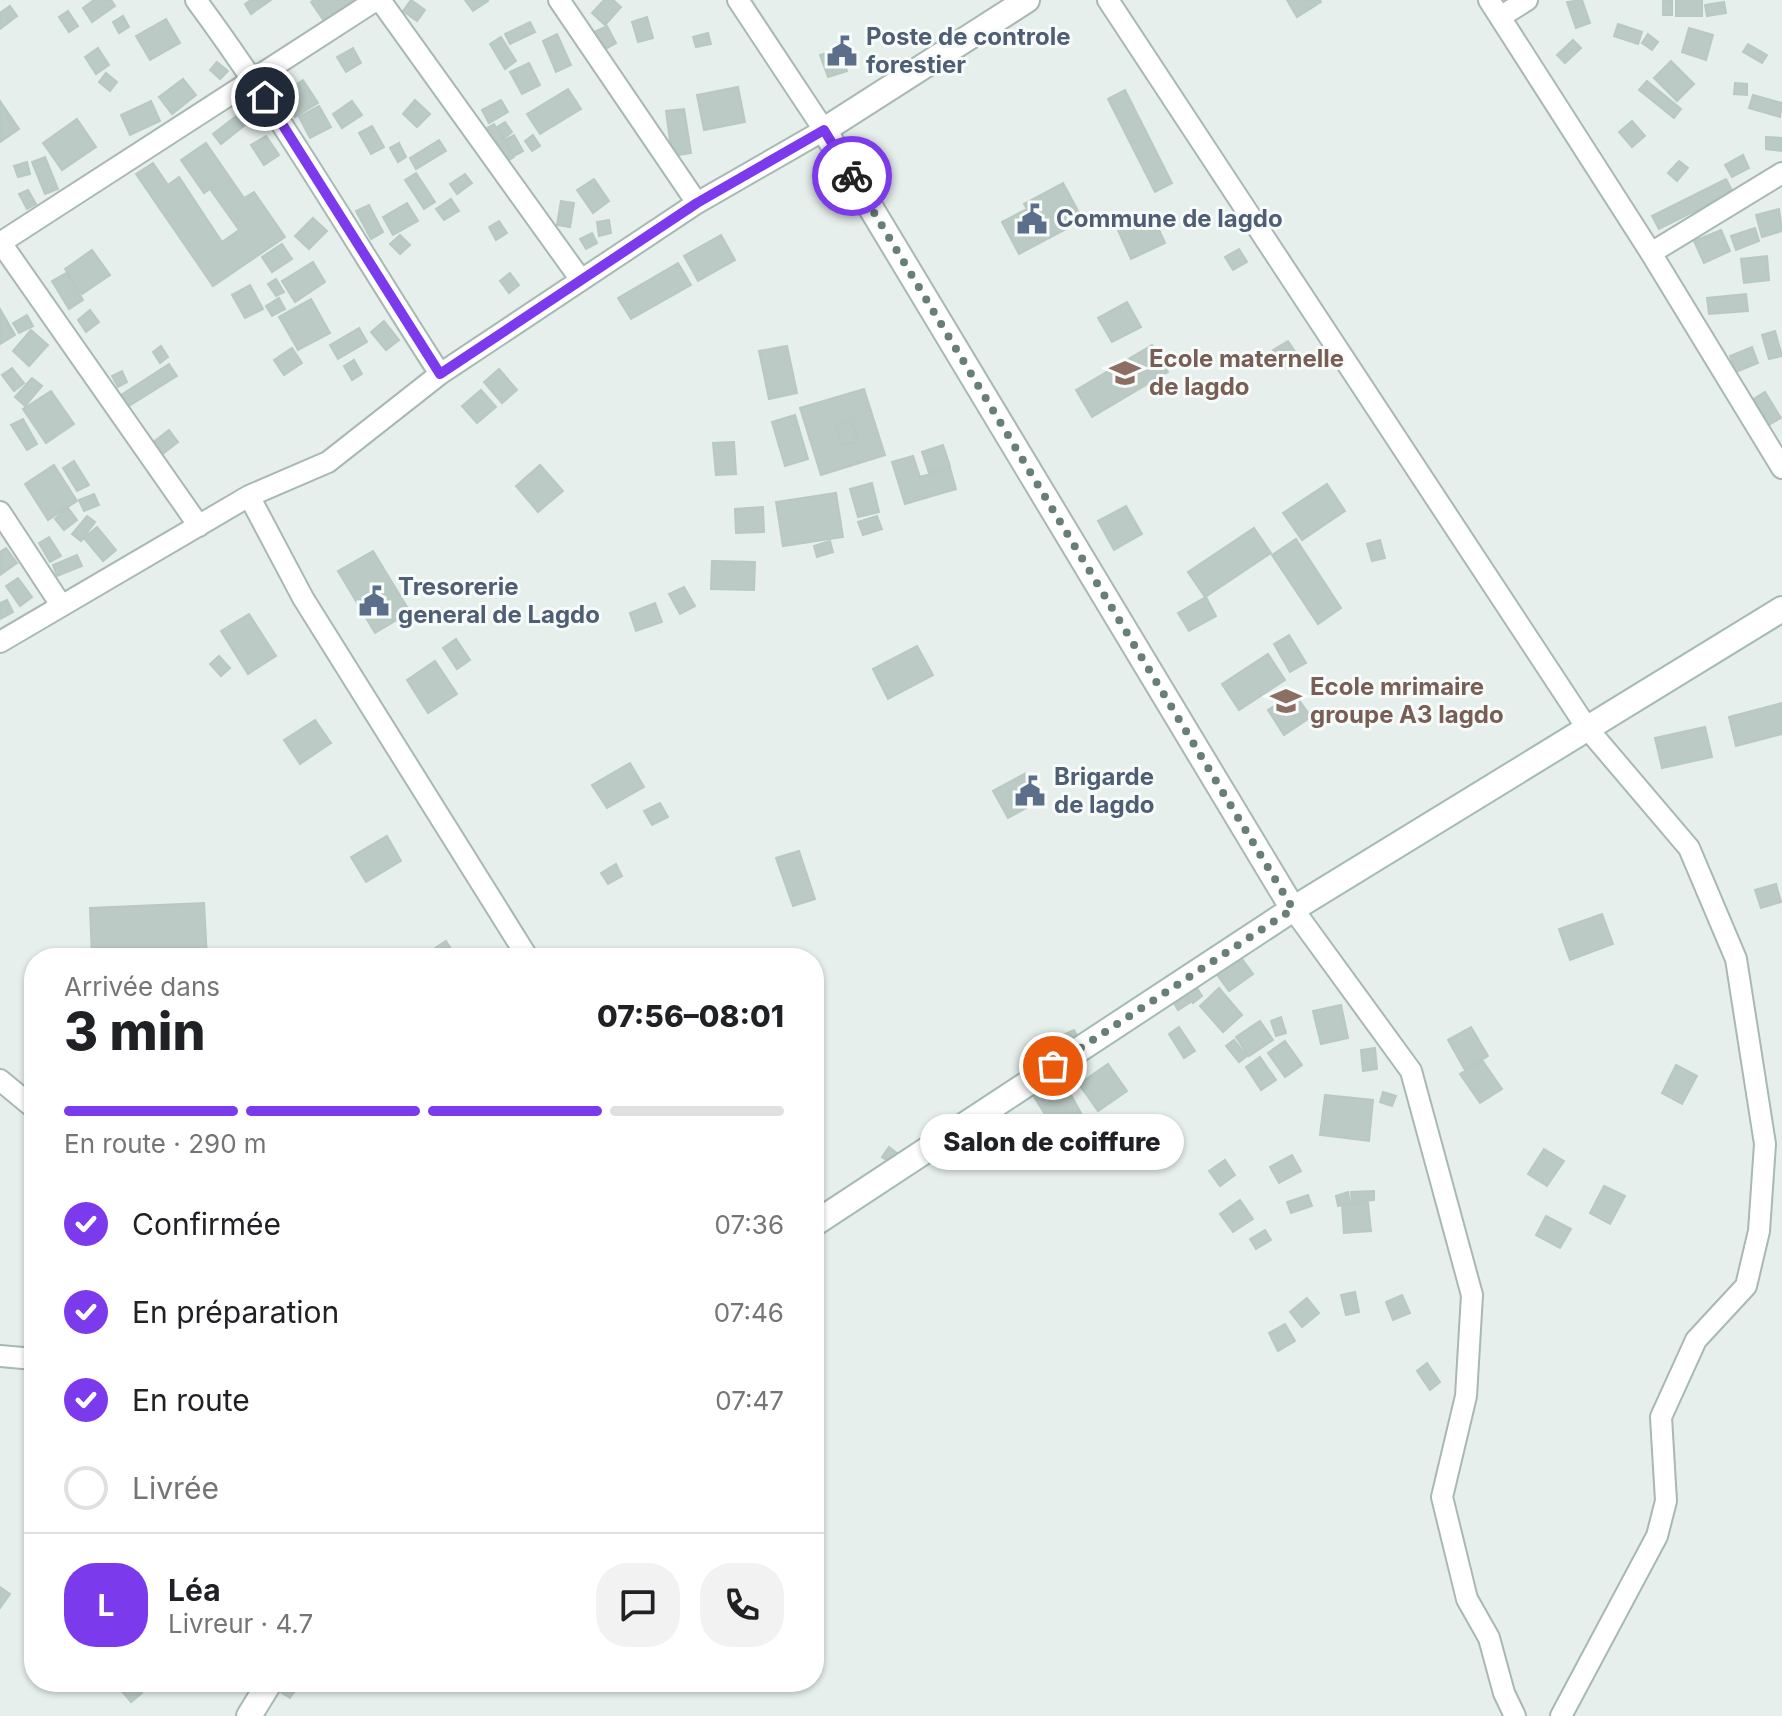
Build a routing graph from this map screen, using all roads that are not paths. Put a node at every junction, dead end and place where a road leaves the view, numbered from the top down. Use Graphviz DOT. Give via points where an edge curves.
graph roads {
  1 [pos="196,0"];
  2 [pos="378,0"];
  3 [pos="559,0"];
  4 [pos="738,0"];
  5 [pos="1027,0"];
  6 [pos="1108,0"];
  7 [pos="1527,0"];
  8 [pos="1494,8"];
  9 [pos="254,79"];
  10 [pos="824,130"];
  11 [pos="1782,173"];
  12 [pos="697,203"];
  13 [pos="2,238"];
  14 [pos="1651,253"];
  15 [pos="581,280"];
  16 [pos="440,374"];
  17 [pos="1782,468"];
  18 [pos="249,496"];
  19 [pos="0,512"];
  20 [pos="199,526"];
  21 [pos="61,605"];
  22 [pos="1782,609"];
  23 [pos="0,642"];
  24 [pos="1587,728"];
  25 [pos="1293,909"];
  26 [pos="522,948"];
  27 [pos="0,1080"];
  28 [pos="24,1100"];
  29 [pos="824,1217"];
  30 [pos="0,1356"];
  31 [pos="24,1358"];
  32 [pos="264,1692"];
  33 [pos="249,1716"];
  34 [pos="1515,1716"];
  35 [pos="1561,1716"];
  1 -- 9 [label="street"];
  2 -- 9 [label="street"];
  2 -- 15 [label="street"];
  3 -- 12 [label="street"];
  4 -- 10 [label="street"];
  5 -- 10 [label="main road"];
  6 -- 24 [label="street"];
  7 -- 8 [label="street"];
  8 -- 14 [label="street"];
  9 -- 13 [label="street"];
  9 -- 16 [label="street"];
  10 -- 12 [label="street"];
  10 -- 25 [label="main road"];
  11 -- 14 [label="street"];
  12 -- 15 [label="street"];
  13 -- 20 [label="street"];
  14 -- 17 [label="street"];
  15 -- 16 [label="street"];
  16 -- 18 [label="street" via="328,462"];
  18 -- 20 [label="street"];
  18 -- 26 [label="street" via="303,598"];
  19 -- 21 [label="street"];
  20 -- 21 [label="street"];
  21 -- 23 [label="street"];
  22 -- 24 [label="main road"];
  24 -- 25 [label="main road"];
  24 -- 35 [label="street" via="1689,848 1736,959 1765,1144 1759,1231 1746,1286 1696,1340 1661,1417 1666,1501 1657,1536"];
  25 -- 29 [label="main road"];
  25 -- 34 [label="street" via="1411,1071 1472,1295 1466,1396 1442,1497 1467,1599 1489,1638"];
  27 -- 28 [label="street"];
  30 -- 31 [label="street"];
  32 -- 33 [label="main road"];
}
